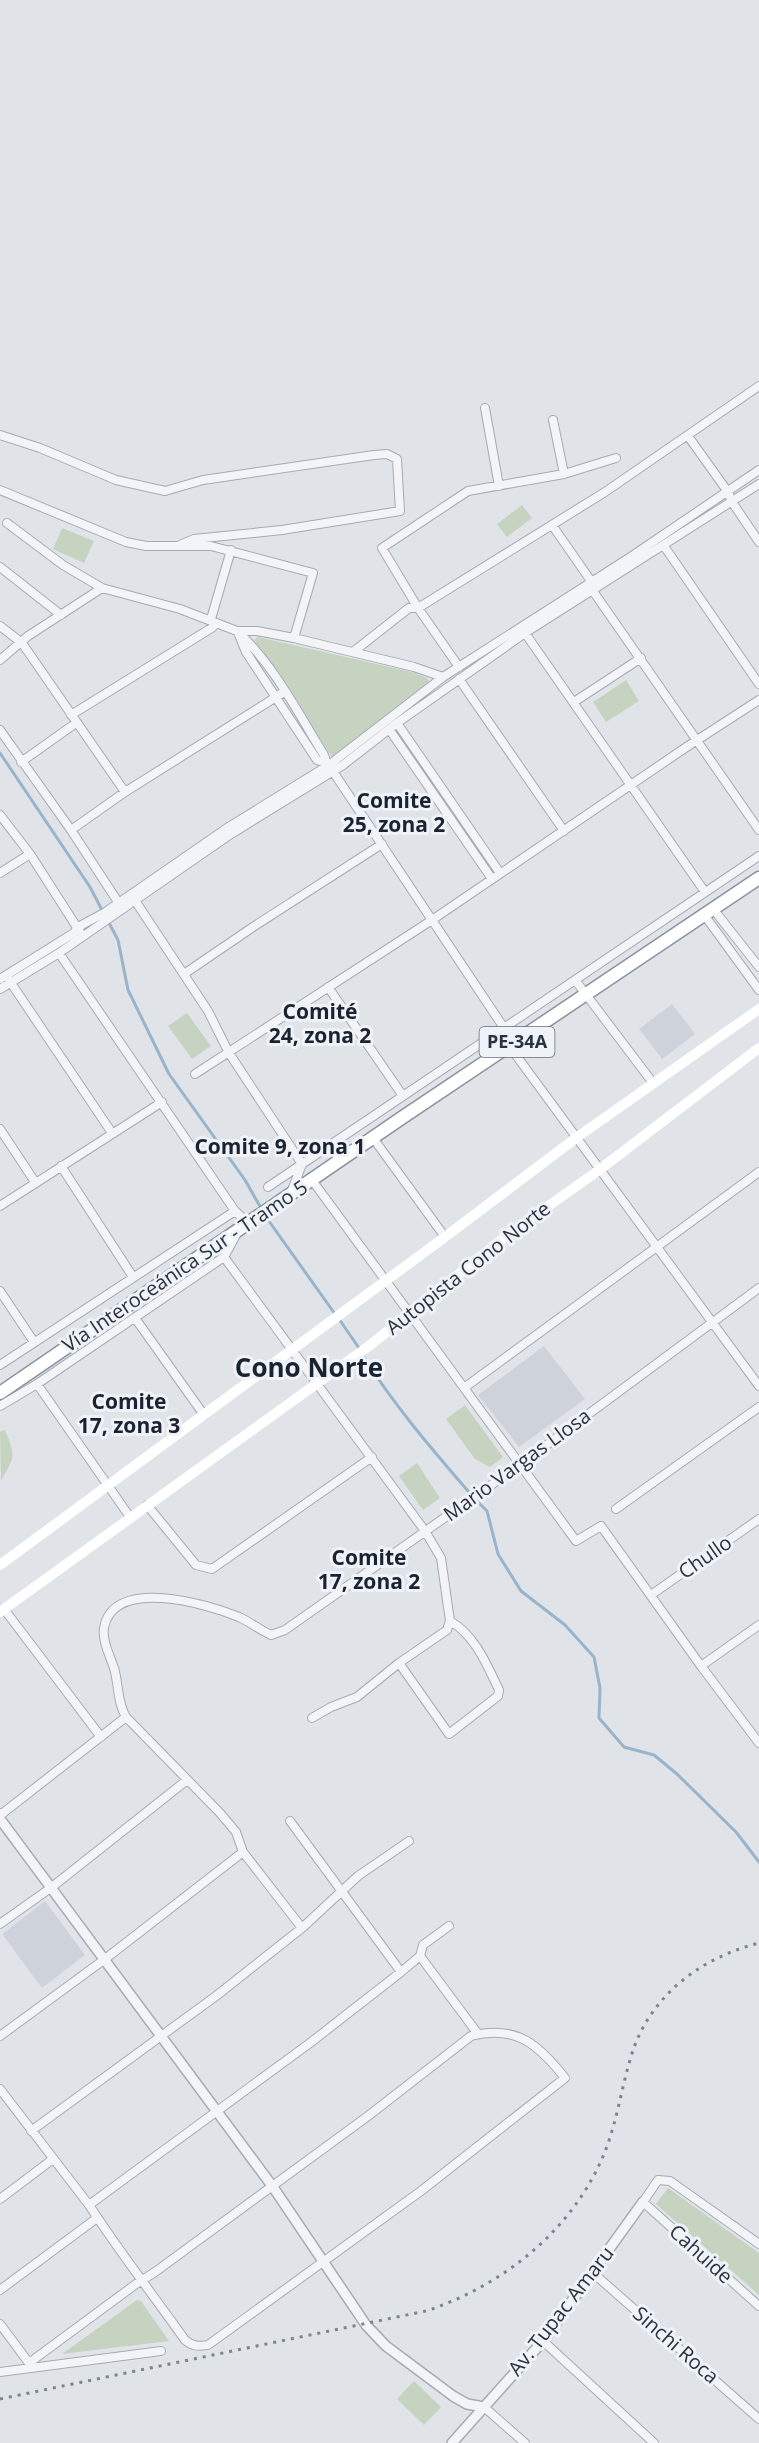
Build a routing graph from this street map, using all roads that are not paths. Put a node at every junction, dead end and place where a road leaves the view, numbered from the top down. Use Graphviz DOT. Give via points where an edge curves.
graph roads {
  1 [pos="759,386"];
  2 [pos="485,408"];
  3 [pos="553,420"];
  4 [pos="0,435"];
  5 [pos="688,435"];
  6 [pos="616,458"];
  7 [pos="759,470"];
  8 [pos="564,474"];
  9 [pos="759,484"];
  10 [pos="499,486"];
  11 [pos="0,490"];
  12 [pos="728,492"];
  13 [pos="732,502"];
  14 [pos="8,523"];
  15 [pos="552,525"];
  16 [pos="759,542"];
  17 [pos="180,545"];
  18 [pos="664,546"];
  19 [pos="231,550"];
  20 [pos="0,567"];
  21 [pos="591,581"];
  22 [pos="102,588"];
  23 [pos="593,591"];
  24 [pos="418,608"];
  25 [pos="61,615"];
  26 [pos="211,619"];
  27 [pos="0,626"];
  28 [pos="237,631"];
  29 [pos="525,633"];
  30 [pos="294,638"];
  31 [pos="22,643"];
  32 [pos="354,652"];
  33 [pos="641,658"];
  34 [pos="0,660"];
  35 [pos="459,667"];
  36 [pos="443,677"];
  37 [pos="459,680"];
  38 [pos="759,684"];
  39 [pos="284,692"];
  40 [pos="275,697"];
  41 [pos="759,700"];
  42 [pos="574,702"];
  43 [pos="73,719"];
  44 [pos="397,723"];
  45 [pos="389,729"];
  46 [pos="0,730"];
  47 [pos="698,741"];
  48 [pos="21,762"];
  49 [pos="331,768"];
  50 [pos="630,785"];
  51 [pos="125,792"];
  52 [pos="0,815"];
  53 [pos="71,830"];
  54 [pos="759,830"];
  55 [pos="564,831"];
  56 [pos="382,844"];
  57 [pos="30,854"];
  58 [pos="759,856"];
  59 [pos="0,873"];
  60 [pos="500,873"];
  61 [pos="759,878"];
  62 [pos="492,879"];
  63 [pos="705,892"];
  64 [pos="134,899"];
  65 [pos="118,902"];
  66 [pos="710,913"];
  67 [pos="432,920"];
  68 [pos="78,927"];
  69 [pos="83,936"];
  70 [pos="59,952"];
  71 [pos="759,967"];
  72 [pos="184,974"];
  73 [pos="5,979"];
  74 [pos="575,980"];
  75 [pos="328,987"];
  76 [pos="0,989"];
  77 [pos="759,990"];
  78 [pos="586,995"];
  79 [pos="759,1009"];
  80 [pos="504,1028"];
  81 [pos="510,1047"];
  82 [pos="759,1048"];
  83 [pos="229,1053"];
  84 [pos="195,1074"];
  85 [pos="653,1083"];
  86 [pos="403,1096"];
  87 [pos="162,1102"];
  88 [pos="0,1129"];
  89 [pos="112,1133"];
  90 [pos="373,1138"];
  91 [pos="576,1138"];
  92 [pos="302,1164"];
  93 [pos="61,1166"];
  94 [pos="599,1170"];
  95 [pos="759,1172"];
  96 [pos="312,1180"];
  97 [pos="35,1182"];
  98 [pos="268,1187"];
  99 [pos="291,1194"];
  100 [pos="0,1206"];
  101 [pos="235,1211"];
  102 [pos="247,1224"];
  103 [pos="446,1237"];
  104 [pos="657,1247"];
  105 [pos="224,1257"];
  106 [pos="133,1278"];
  107 [pos="385,1282"];
  108 [pos="759,1288"];
  109 [pos="0,1291"];
  110 [pos="409,1312"];
  111 [pos="135,1318"];
  112 [pos="712,1323"];
  113 [pos="34,1342"];
  114 [pos="292,1351"];
  115 [pos="0,1365"];
  116 [pos="317,1383"];
  117 [pos="37,1384"];
  118 [pos="759,1386"];
  119 [pos="464,1388"];
  120 [pos="0,1393"];
  121 [pos="0,1406"];
  122 [pos="759,1407"];
  123 [pos="204,1414"];
  124 [pos="372,1457"];
  125 [pos="521,1464"];
  126 [pos="108,1484"];
  127 [pos="147,1505"];
  128 [pos="616,1509"];
  129 [pos="130,1517"];
  130 [pos="759,1519"];
  131 [pos="425,1532"];
  132 [pos="0,1565"];
  133 [pos="651,1595"];
  134 [pos="2,1610"];
  135 [pos="450,1621"];
  136 [pos="759,1625"];
  137 [pos="399,1663"];
  138 [pos="700,1666"];
  139 [pos="126,1717"];
  140 [pos="312,1718"];
  141 [pos="101,1737"];
  142 [pos="759,1743"];
  143 [pos="187,1780"];
  144 [pos="0,1813"];
  145 [pos="0,1820"];
  146 [pos="290,1821"];
  147 [pos="409,1841"];
  148 [pos="243,1852"];
  149 [pos="52,1887"];
  150 [pos="340,1892"];
  151 [pos="0,1924"];
  152 [pos="448,1926"];
  153 [pos="302,1928"];
  154 [pos="420,1956"];
  155 [pos="105,1959"];
  156 [pos="401,1972"];
  157 [pos="478,2034"];
  158 [pos="0,2036"];
  159 [pos="159,2036"];
  160 [pos="0,2089"];
  161 [pos="7,2099"];
  162 [pos="0,2104"];
  163 [pos="218,2112"];
  164 [pos="31,2131"];
  165 [pos="53,2159"];
  166 [pos="273,2187"];
  167 [pos="0,2199"];
  168 [pos="643,2202"];
  169 [pos="89,2205"];
  170 [pos="97,2218"];
  171 [pos="759,2244"];
  172 [pos="324,2261"];
  173 [pos="592,2272"];
  174 [pos="143,2280"];
  175 [pos="0,2290"];
  176 [pos="759,2306"];
  177 [pos="0,2324"];
  178 [pos="543,2341"];
  179 [pos="161,2351"];
  180 [pos="31,2365"];
  181 [pos="0,2372"];
  182 [pos="484,2407"];
  183 [pos="759,2419"];
  184 [pos="452,2443"];
  185 [pos="525,2443"];
  186 [pos="654,2443"];
  1 -- 5 [label="street"];
  2 -- 10 [label="street"];
  3 -- 8 [label="street"];
  4 -- 17 [label="street" via="116,480 165,491 203,480 374,455 387,454 397,459 400,511 194,539"];
  5 -- 12 [label="street"];
  5 -- 15 [label="street"];
  6 -- 8 [label="street"];
  7 -- 12 [label="street"];
  8 -- 10 [label="street"];
  9 -- 13 [label="street"];
  10 -- 24 [label="street" via="468,491 382,548"];
  11 -- 17 [label="street" via="126,542"];
  12 -- 13 [label="street"];
  12 -- 21 [label="street"];
  13 -- 16 [label="street"];
  13 -- 18 [label="street"];
  14 -- 22 [label="street" via="63,565"];
  15 -- 21 [label="street"];
  15 -- 24 [label="street"];
  17 -- 19 [label="street"];
  18 -- 23 [label="street"];
  18 -- 38 [label="street"];
  19 -- 26 [label="street"];
  19 -- 30 [label="street" via="313,573"];
  20 -- 25 [label="street"];
  21 -- 23 [label="street"];
  21 -- 35 [label="street"];
  22 -- 25 [label="street"];
  22 -- 26 [label="street"];
  23 -- 29 [label="street"];
  23 -- 33 [label="street"];
  24 -- 32 [label="street" via="409,608"];
  24 -- 35 [label="street"];
  25 -- 31 [label="street"];
  26 -- 28 [label="street"];
  26 -- 43 [label="street" via="213,627"];
  27 -- 31 [label="street"];
  28 -- 30 [label="street"];
  28 -- 39 [label="street" via="254,647"];
  28 -- 40 [label="street"];
  29 -- 37 [label="street"];
  29 -- 42 [label="street"];
  30 -- 32 [label="street"];
  31 -- 34 [label="street"];
  31 -- 43 [label="street"];
  32 -- 36 [label="street"];
  33 -- 42 [label="street"];
  33 -- 47 [label="street"];
  35 -- 36 [label="street"];
  36 -- 49 [label="street"];
  37 -- 44 [label="street"];
  37 -- 55 [label="street"];
  39 -- 40 [label="street"];
  39 -- 49 [label="street"];
  40 -- 49 [label="street" via="316,760"];
  40 -- 51 [label="street"];
  41 -- 47 [label="street"];
  42 -- 50 [label="street"];
  43 -- 48 [label="street"];
  43 -- 51 [label="street"];
  44 -- 45 [label="street"];
  44 -- 60 [label="street"];
  45 -- 49 [label="street"];
  45 -- 62 [label="street"];
  46 -- 48 [label="street"];
  47 -- 50 [label="street"];
  47 -- 54 [label="street"];
  48 -- 53 [label="street"];
  49 -- 56 [label="street"];
  49 -- 64 [label="street"];
  49 -- 65 [label="street" via="227,828"];
  50 -- 55 [label="street"];
  50 -- 63 [label="street"];
  51 -- 53 [label="street"];
  52 -- 57 [label="street"];
  53 -- 65 [label="street"];
  55 -- 60 [label="street"];
  56 -- 67 [label="street"];
  56 -- 72 [label="street"];
  57 -- 59 [label="street"];
  57 -- 68 [label="street"];
  58 -- 63 [label="street"];
  60 -- 62 [label="street"];
  61 -- 66 [label="highway, Vía Interoceánica Sur - Tramo 5 / PE-34A"];
  62 -- 67 [label="street"];
  63 -- 74 [label="street"];
  64 -- 69 [label="street"];
  64 -- 72 [label="street"];
  65 -- 68 [label="street"];
  66 -- 71 [label="street"];
  66 -- 77 [label="street"];
  66 -- 78 [label="highway, Vía Interoceánica Sur - Tramo 5 / PE-34A"];
  67 -- 75 [label="street"];
  67 -- 80 [label="street"];
  68 -- 69 [label="street"];
  68 -- 73 [label="street"];
  69 -- 70 [label="street"];
  70 -- 73 [label="street"];
  70 -- 87 [label="street"];
  72 -- 83 [label="street"];
  73 -- 76 [label="street"];
  73 -- 89 [label="street"];
  74 -- 78 [label="street"];
  74 -- 80 [label="street"];
  75 -- 83 [label="street"];
  75 -- 86 [label="street"];
  78 -- 81 [label="highway, Vía Interoceánica Sur - Tramo 5 / PE-34A"];
  78 -- 85 [label="street"];
  79 -- 85 [label="main road, Autopista Cono Norte"];
  80 -- 86 [label="street"];
  81 -- 90 [label="highway, Vía Interoceánica Sur - Tramo 5 / PE-34A"];
  81 -- 91 [label="street"];
  82 -- 94 [label="main road, Autopista Cono Norte"];
  83 -- 84 [label="street"];
  83 -- 92 [label="street"];
  85 -- 91 [label="main road, Autopista Cono Norte"];
  86 -- 92 [label="street"];
  87 -- 89 [label="street"];
  87 -- 101 [label="street"];
  88 -- 97 [label="street"];
  89 -- 93 [label="street"];
  90 -- 96 [label="highway, Vía Interoceánica Sur - Tramo 5 / PE-34A"];
  90 -- 103 [label="street"];
  91 -- 94 [label="street"];
  91 -- 103 [label="main road, Autopista Cono Norte"];
  92 -- 98 [label="street"];
  92 -- 99 [label="street"];
  93 -- 97 [label="street"];
  93 -- 106 [label="street"];
  94 -- 104 [label="street"];
  94 -- 110 [label="main road, Autopista Cono Norte"];
  95 -- 104 [label="street"];
  96 -- 99 [label="highway, Vía Interoceánica Sur - Tramo 5 / PE-34A"];
  96 -- 107 [label="street"];
  97 -- 100 [label="street"];
  99 -- 102 [label="highway, Vía Interoceánica Sur - Tramo 5 / PE-34A"];
  101 -- 102 [label="street"];
  101 -- 106 [label="street"];
  102 -- 105 [label="street"];
  102 -- 120 [label="highway, Vía Interoceánica Sur - Tramo 5 / PE-34A"];
  103 -- 107 [label="main road, Autopista Cono Norte"];
  104 -- 112 [label="street"];
  104 -- 119 [label="street"];
  105 -- 111 [label="street"];
  105 -- 114 [label="street"];
  106 -- 113 [label="street"];
  107 -- 110 [label="street"];
  107 -- 114 [label="main road, Autopista Cono Norte"];
  108 -- 112 [label="street, Mario Vargas Llosa"];
  109 -- 113 [label="street"];
  110 -- 116 [label="main road, Autopista Cono Norte"];
  110 -- 119 [label="street"];
  111 -- 117 [label="street"];
  111 -- 123 [label="street"];
  112 -- 118 [label="street"];
  112 -- 125 [label="street, Mario Vargas Llosa"];
  113 -- 115 [label="street"];
  114 -- 116 [label="street"];
  114 -- 123 [label="main road, Autopista Cono Norte"];
  116 -- 124 [label="street"];
  116 -- 127 [label="main road, Autopista Cono Norte"];
  117 -- 121 [label="street"];
  117 -- 126 [label="street"];
  119 -- 125 [label="street"];
  122 -- 128 [label="street"];
  123 -- 126 [label="main road, Autopista Cono Norte"];
  124 -- 127 [label="street" via="212,1569 196,1565"];
  124 -- 131 [label="street"];
  125 -- 131 [label="street, Mario Vargas Llosa"];
  125 -- 133 [label="street" via="576,1541 601,1526"];
  126 -- 129 [label="street"];
  126 -- 132 [label="main road, Autopista Cono Norte"];
  127 -- 129 [label="main road, Autopista Cono Norte"];
  129 -- 134 [label="main road, Autopista Cono Norte"];
  130 -- 133 [label="street, Chullo"];
  131 -- 135 [label="street" via="441,1558"];
  131 -- 139 [label="street, Mario Vargas Llosa" via="285,1630 271,1635 241,1618 181,1600 138,1597 124,1601 109,1617 104,1640"];
  133 -- 138 [label="street"];
  134 -- 141 [label="street"];
  135 -- 137 [label="street" via="447,1630"];
  135 -- 137 [label="street" via="460,1627 482,1654 500,1690 498,1696 449,1734"];
  136 -- 138 [label="street"];
  137 -- 140 [label="street" via="357,1697"];
  138 -- 142 [label="street"];
  139 -- 141 [label="street"];
  139 -- 143 [label="street"];
  141 -- 144 [label="street"];
  143 -- 148 [label="street" via="236,1832"];
  143 -- 149 [label="street"];
  145 -- 149 [label="street"];
  146 -- 150 [label="street"];
  147 -- 150 [label="street"];
  148 -- 153 [label="street"];
  148 -- 155 [label="street"];
  149 -- 151 [label="street"];
  149 -- 155 [label="street"];
  150 -- 153 [label="street"];
  150 -- 156 [label="street"];
  152 -- 154 [label="street" via="423,1945"];
  153 -- 159 [label="street"];
  154 -- 156 [label="street"];
  154 -- 157 [label="street"];
  155 -- 158 [label="street"];
  155 -- 159 [label="street"];
  156 -- 163 [label="street"];
  157 -- 166 [label="street"];
  157 -- 172 [label="street" via="500,2033 528,2041 547,2055 565,2078"];
  159 -- 163 [label="street"];
  159 -- 164 [label="street"];
  160 -- 161 [label="street"];
  161 -- 162 [label="street"];
  161 -- 164 [label="street"];
  163 -- 166 [label="street"];
  163 -- 169 [label="street"];
  164 -- 165 [label="street"];
  165 -- 167 [label="street"];
  165 -- 169 [label="street"];
  166 -- 172 [label="street"];
  166 -- 174 [label="street"];
  168 -- 171 [label="street" via="658,2180 670,2181"];
  168 -- 173 [label="street, Av. Tupac Amaru"];
  168 -- 176 [label="street, Cahuide"];
  169 -- 170 [label="street"];
  170 -- 174 [label="street"];
  170 -- 175 [label="street"];
  172 -- 174 [label="street" via="208,2345 200,2346 185,2340"];
  172 -- 182 [label="street" via="366,2325 386,2346 466,2404"];
  173 -- 178 [label="street, Av. Tupac Amaru"];
  173 -- 183 [label="street, Sinchi Roca"];
  174 -- 180 [label="street"];
  177 -- 180 [label="street"];
  178 -- 182 [label="street, Av. Tupac Amaru"];
  178 -- 186 [label="street"];
  179 -- 180 [label="street"];
  180 -- 181 [label="street"];
  182 -- 184 [label="street, Av. Tupac Amaru"];
  182 -- 185 [label="street"];
}
